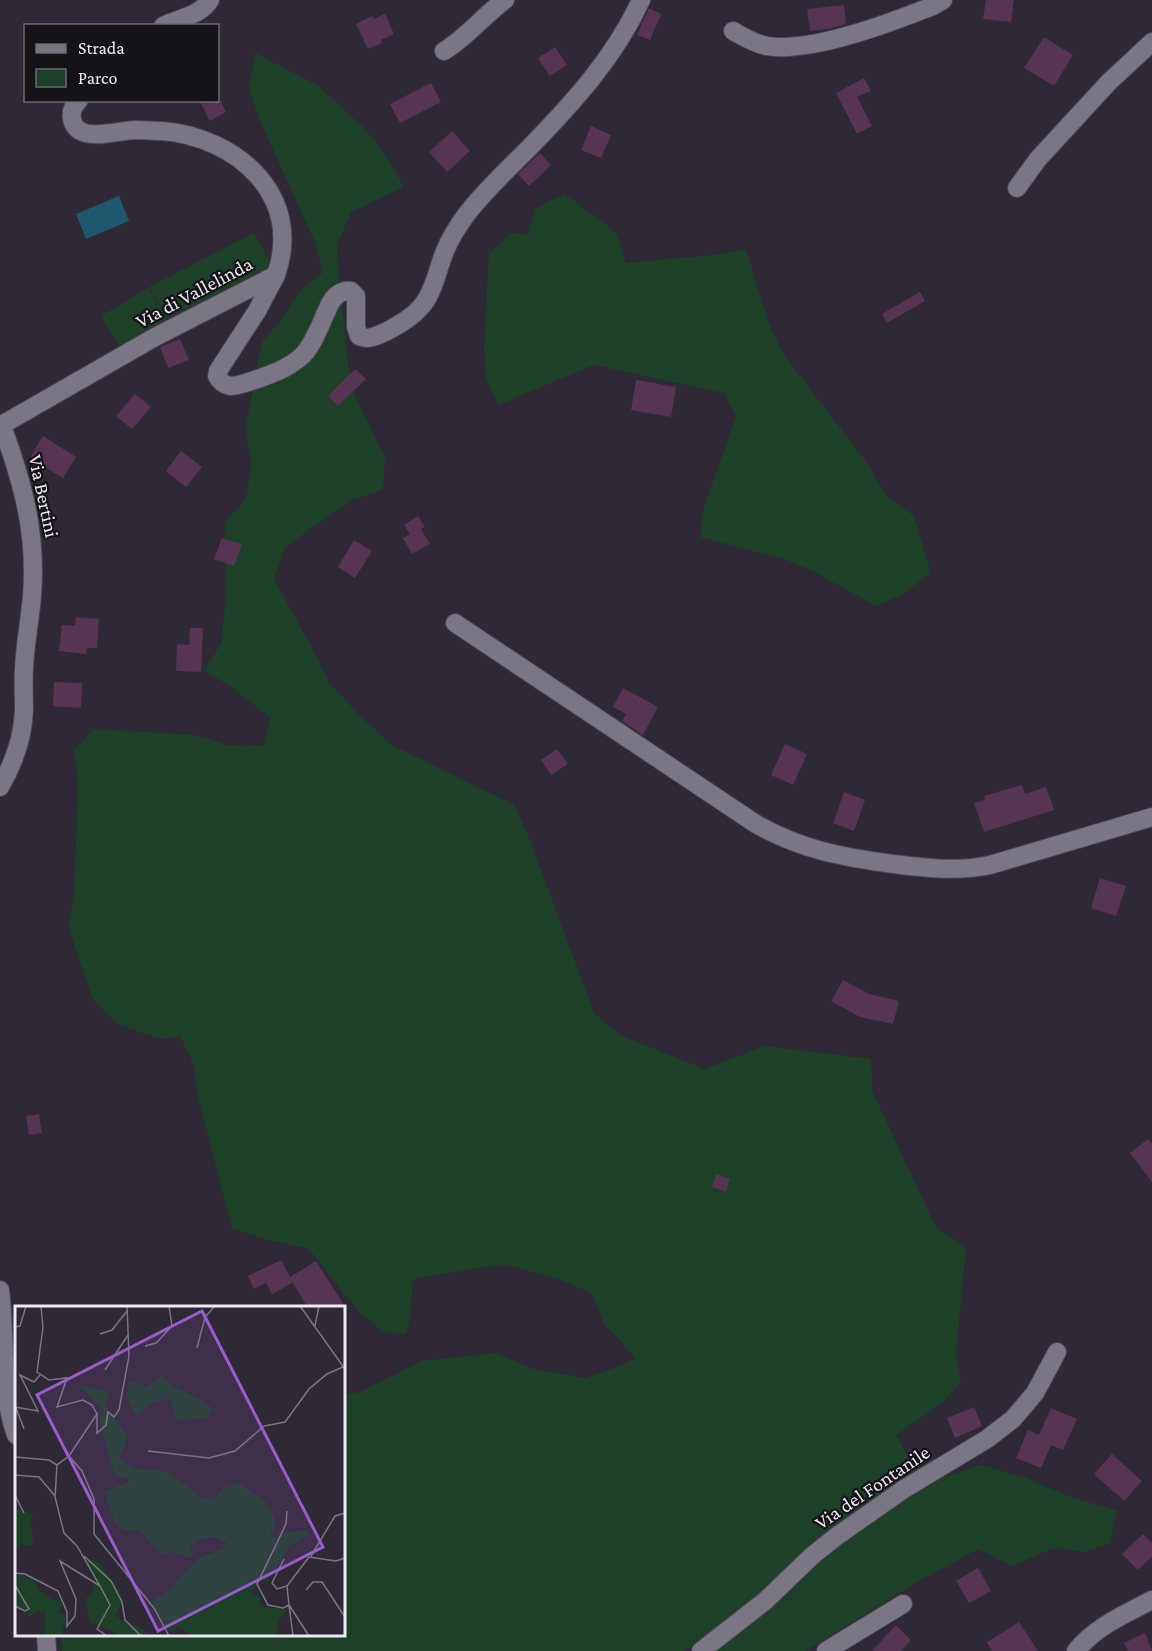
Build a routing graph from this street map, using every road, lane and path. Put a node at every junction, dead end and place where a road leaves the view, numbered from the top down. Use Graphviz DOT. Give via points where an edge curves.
graph roads {
  1 [pos="210,0"];
  2 [pos="505,0"];
  3 [pos="641,0"];
  4 [pos="943,0"];
  5 [pos="168,24"];
  6 [pos="733,31"];
  7 [pos="1152,42"];
  8 [pos="444,51"];
  9 [pos="78,102"];
  10 [pos="1017,188"];
  11 [pos="276,275"];
  12 [pos="1,426"];
  13 [pos="455,623"];
  14 [pos="0,788"];
  15 [pos="1152,817"];
  16 [pos="0,1290"];
  17 [pos="1057,1352"];
  18 [pos="15,1432"];
  19 [pos="1152,1600"];
  20 [pos="903,1604"];
  21 [pos="46,1636"];
  22 [pos="47,1651"];
  23 [pos="701,1651"];
  24 [pos="826,1651"];
  25 [pos="1076,1651"];
  1 -- 5 [label="street" via="198,12"];
  2 -- 8 [label="street"];
  3 -- 11 [label="street, Via di Vallelinda" via="603,65 464,218 446,248 420,309 394,327 364,338 356,331 356,296 351,291 342,292 331,302 312,342 294,362 238,385 222,383 218,371"];
  4 -- 6 [label="street" via="861,33 806,45 767,46"];
  7 -- 10 [label="street" via="1108,82"];
  9 -- 11 [label="street" via="71,119 84,133 144,130 180,134 220,147 245,162 278,209 282,234"];
  11 -- 12 [label="street, Via di Vallelinda" via="155,337"];
  12 -- 14 [label="street, Via Bertini" via="28,513 33,569 20,739"];
  13 -- 15 [label="street" via="739,813 774,833 819,851 933,869 967,869"];
  16 -- 18 [label="street" via="4,1376"];
  17 -- 23 [label="street, Via del Fontanile" via="1032,1398 1000,1430 837,1536"];
  19 -- 25 [label="street" via="1090,1636"];
  20 -- 24 [label="street"];
  21 -- 22 [label="street"];
}
